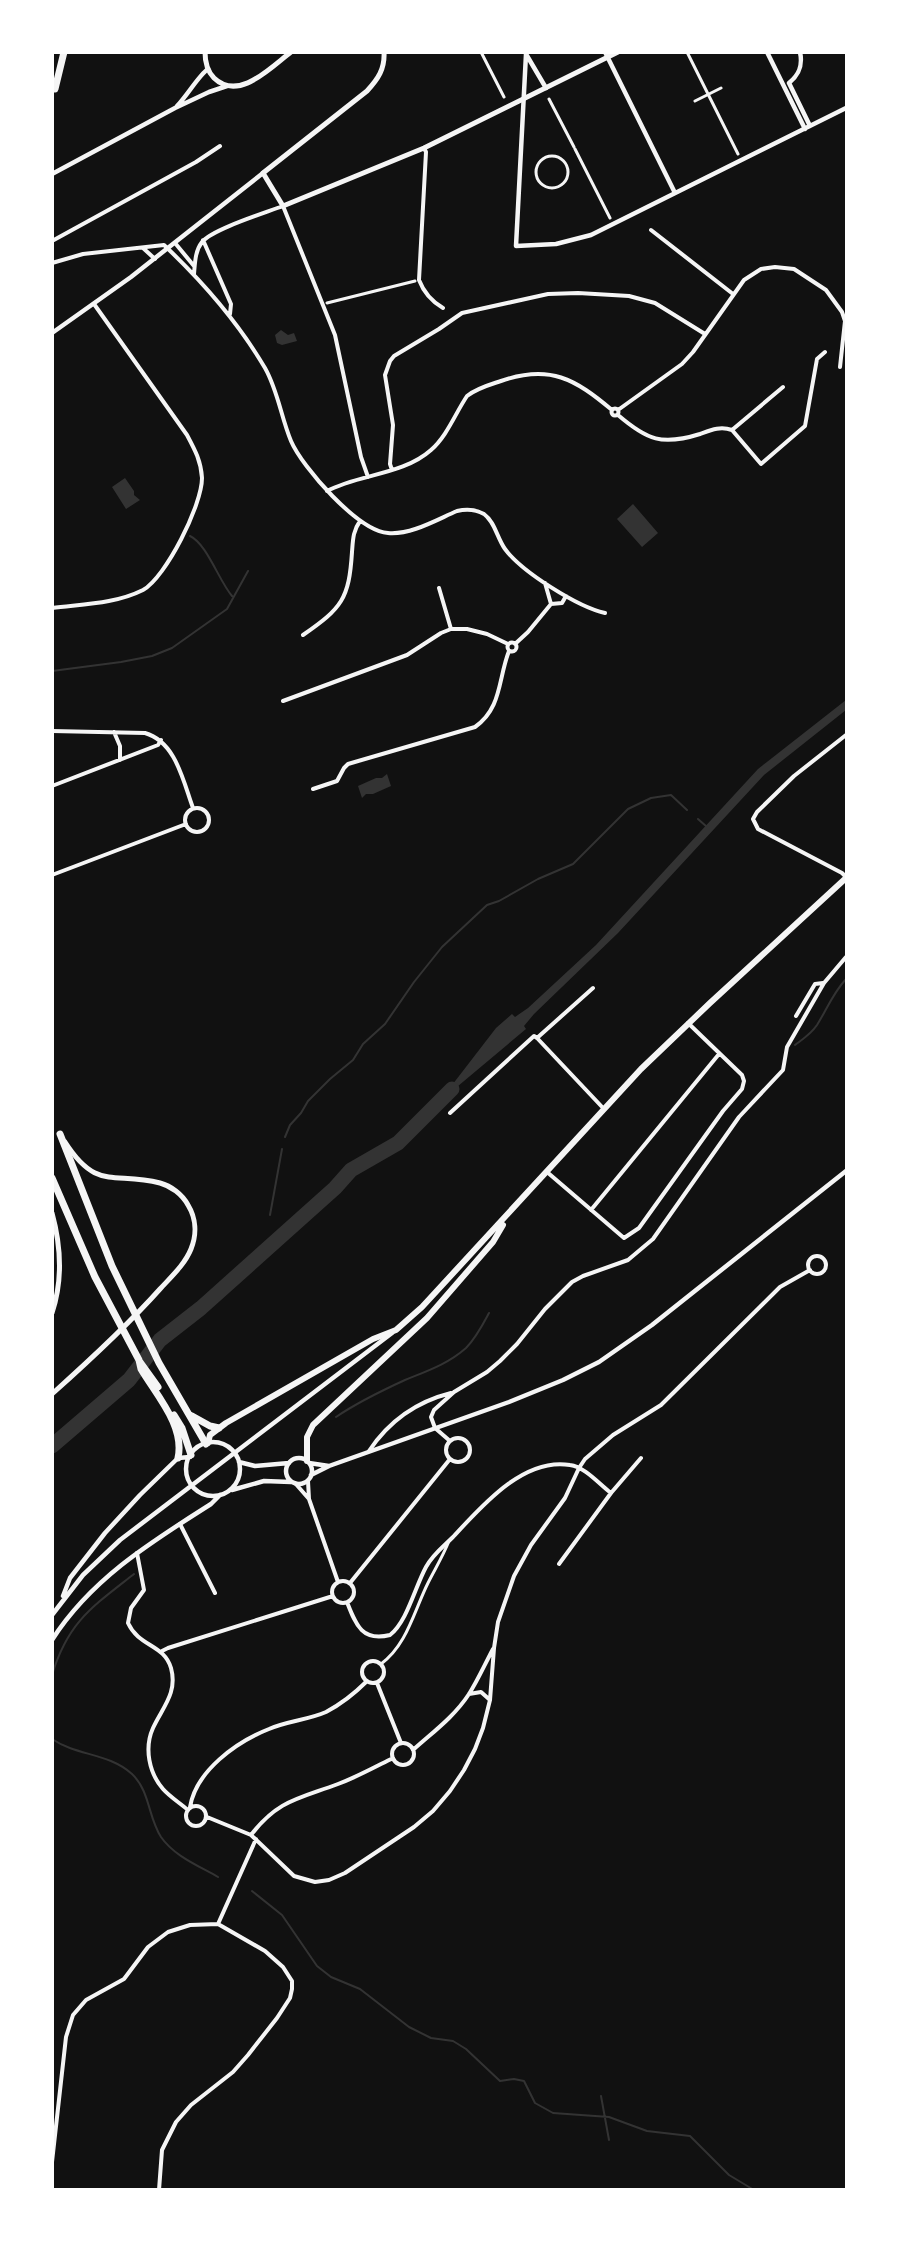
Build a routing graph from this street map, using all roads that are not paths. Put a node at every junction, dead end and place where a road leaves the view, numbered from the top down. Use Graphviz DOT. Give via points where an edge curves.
graph roads {
  1 [pos="64,52"];
  2 [pos="205,52"];
  3 [pos="291,52"];
  4 [pos="384,52"];
  5 [pos="481,52"];
  6 [pos="618,52"];
  7 [pos="687,52"];
  8 [pos="767,52"];
  9 [pos="800,52"];
  10 [pos="526,53"];
  11 [pos="606,55"];
  12 [pos="208,69"];
  13 [pos="216,80"];
  14 [pos="786,85"];
  15 [pos="227,86"];
  16 [pos="194,88"];
  17 [pos="546,88"];
  18 [pos="721,88"];
  19 [pos="55,89"];
  20 [pos="209,92"];
  21 [pos="708,94"];
  22 [pos="200,96"];
  23 [pos="504,97"];
  24 [pos="525,99"];
  25 [pos="549,99"];
  26 [pos="695,101"];
  27 [pos="175,108"];
  28 [pos="846,108"];
  29 [pos="808,128"];
  30 [pos="220,146"];
  31 [pos="424,148"];
  32 [pos="577,154"];
  33 [pos="738,154"];
  34 [pos="572,157"];
  35 [pos="582,164"];
  36 [pos="577,167"];
  37 [pos="263,173"];
  38 [pos="52,174"];
  39 [pos="543,186"];
  40 [pos="675,193"];
  41 [pos="283,206"];
  42 [pos="610,218"];
  43 [pos="651,230"];
  44 [pos="203,240"];
  45 [pos="52,241"];
  46 [pos="175,243"];
  47 [pos="143,248"];
  48 [pos="168,248"];
  49 [pos="155,259"];
  50 [pos="52,263"];
  51 [pos="194,267"];
  52 [pos="194,274"];
  53 [pos="415,281"];
  54 [pos="733,294"];
  55 [pos="327,303"];
  56 [pos="94,304"];
  57 [pos="442,308"];
  58 [pos="230,314"];
  59 [pos="52,333"];
  60 [pos="705,334"];
  61 [pos="825,352"];
  62 [pos="840,367"];
  63 [pos="783,387"];
  64 [pos="618,412"];
  65 [pos="732,430"];
  66 [pos="392,470"];
  67 [pos="368,477"];
  68 [pos="327,491"];
  69 [pos="360,521"];
  70 [pos="545,582"];
  71 [pos="439,588"];
  72 [pos="566,596"];
  73 [pos="551,604"];
  74 [pos="52,608"];
  75 [pos="605,613"];
  76 [pos="451,629"];
  77 [pos="303,635"];
  78 [pos="508,644"];
  79 [pos="514,644"];
  80 [pos="509,651"];
  81 [pos="283,701"];
  82 [pos="52,731"];
  83 [pos="114,732"];
  84 [pos="846,736"];
  85 [pos="161,740"];
  86 [pos="120,760"];
  87 [pos="52,786"];
  88 [pos="313,789"];
  89 [pos="193,808"];
  90 [pos="186,824"];
  91 [pos="52,875"];
  92 [pos="846,877"];
  93 [pos="846,957"];
  94 [pos="824,983"];
  95 [pos="592,988"];
  96 [pos="796,1016"];
  97 [pos="688,1023"];
  98 [pos="537,1038"];
  99 [pos="719,1054"];
  100 [pos="604,1109"];
  101 [pos="450,1113"];
  102 [pos="60,1134"];
  103 [pos="846,1171"];
  104 [pos="547,1172"];
  105 [pos="52,1178"];
  106 [pos="591,1210"];
  107 [pos="512,1211"];
  108 [pos="52,1213"];
  109 [pos="810,1270"];
  110 [pos="52,1313"];
  111 [pos="396,1330"];
  112 [pos="454,1392"];
  113 [pos="52,1394"];
  114 [pos="187,1413"];
  115 [pos="175,1421"];
  116 [pos="219,1428"];
  117 [pos="435,1428"];
  118 [pos="450,1441"];
  119 [pos="207,1443"];
  120 [pos="369,1451"];
  121 [pos="190,1456"];
  122 [pos="178,1458"];
  123 [pos="641,1458"];
  124 [pos="450,1459"];
  125 [pos="239,1462"];
  126 [pos="308,1462"];
  127 [pos="289,1463"];
  128 [pos="330,1466"];
  129 [pos="579,1468"];
  130 [pos="310,1478"];
  131 [pos="293,1483"];
  132 [pos="229,1491"];
  133 [pos="611,1493"];
  134 [pos="220,1495"];
  135 [pos="309,1499"];
  136 [pos="180,1524"];
  137 [pos="450,1540"];
  138 [pos="137,1552"];
  139 [pos="559,1564"];
  140 [pos="338,1582"];
  141 [pos="350,1583"];
  142 [pos="215,1593"];
  143 [pos="333,1596"];
  144 [pos="61,1602"];
  145 [pos="347,1602"];
  146 [pos="52,1615"];
  147 [pos="52,1640"];
  148 [pos="494,1648"];
  149 [pos="162,1651"];
  150 [pos="381,1664"];
  151 [pos="366,1682"];
  152 [pos="377,1683"];
  153 [pos="468,1695"];
  154 [pos="490,1700"];
  155 [pos="401,1743"];
  156 [pos="413,1750"];
  157 [pos="393,1758"];
  158 [pos="189,1809"];
  159 [pos="207,1816"];
  160 [pos="251,1835"];
  161 [pos="256,1839"];
  162 [pos="218,1924"];
  163 [pos="52,2162"];
  164 [pos="159,2190"];
  1 -- 19 [label="highway"];
  2 -- 12 [label="main road"];
  3 -- 15 [label="main road" via="249,82"];
  4 -- 37 [label="main road" via="381,74 367,91"];
  5 -- 23 [label="street"];
  6 -- 11 [label="main road"];
  7 -- 21 [label="street"];
  8 -- 14 [label="street"];
  9 -- 14 [label="street" via="799,72"];
  10 -- 17 [label="street"];
  10 -- 24 [label="street"];
  11 -- 17 [label="main road"];
  11 -- 40 [label="street"];
  12 -- 13 [label="main road"];
  12 -- 16 [label="street"];
  13 -- 15 [label="main road"];
  13 -- 20 [label="street"];
  14 -- 29 [label="street"];
  15 -- 20 [label="street"];
  16 -- 22 [label="street"];
  16 -- 27 [label="street"];
  17 -- 24 [label="main road"];
  18 -- 21 [label="street"];
  20 -- 22 [label="street"];
  21 -- 26 [label="street"];
  21 -- 33 [label="street"];
  22 -- 27 [label="street"];
  24 -- 31 [label="main road"];
  24 -- 40 [label="street" via="516,246 556,244 591,235"];
  25 -- 32 [label="street"];
  27 -- 38 [label="street"];
  28 -- 29 [label="street"];
  29 -- 40 [label="street"];
  30 -- 45 [label="street"];
  31 -- 41 [label="main road"];
  31 -- 57 [label="street" via="419,280 433,303"];
  32 -- 34 [label="street"];
  32 -- 35 [label="street"];
  35 -- 36 [label="street"];
  35 -- 42 [label="street"];
  37 -- 41 [label="main road"];
  37 -- 46 [label="street"];
  39 -- 39 [label="street" via="537,178 539,164 550,156 563,160 568,171 566,181 558,188"];
  41 -- 44 [label="street"];
  41 -- 67 [label="street" via="335,335"];
  43 -- 54 [label="street"];
  44 -- 51 [label="street"];
  44 -- 58 [label="street" via="231,304"];
  46 -- 48 [label="street"];
  46 -- 51 [label="street"];
  47 -- 48 [label="street" via="164,244"];
  47 -- 49 [label="street"];
  47 -- 50 [label="street" via="83,254"];
  48 -- 49 [label="street"];
  48 -- 52 [label="street"];
  49 -- 56 [label="street"];
  51 -- 52 [label="street"];
  52 -- 58 [label="street"];
  53 -- 55 [label="street"];
  54 -- 60 [label="street"];
  54 -- 62 [label="street" via="753,273 775,267 794,269 821,286 845,321"];
  56 -- 59 [label="street"];
  56 -- 74 [label="street" via="187,435 199,456 202,481 195,510 164,570 150,584 117,600"];
  58 -- 68 [label="street" via="276,390 291,442"];
  60 -- 64 [label="street" via="682,364"];
  60 -- 66 [label="street" via="655,303 630,296 554,293 462,313 394,356 386,368 393,425"];
  61 -- 65 [label="street" via="817,359 807,421 801,432 761,464"];
  63 -- 65 [label="street"];
  64 -- 65 [label="street" via="655,440 675,440 714,428"];
  64 -- 66 [label="street" via="581,385 558,375 509,378 473,391 430,451"];
  66 -- 67 [label="street"];
  67 -- 68 [label="street"];
  68 -- 69 [label="street"];
  69 -- 70 [label="street" via="387,533 465,509 480,512 491,522 506,550"];
  69 -- 77 [label="street" via="354,530 350,578 342,602 327,619"];
  70 -- 72 [label="street"];
  70 -- 73 [label="street"];
  71 -- 76 [label="street"];
  72 -- 73 [label="street" via="562,603"];
  72 -- 75 [label="street"];
  73 -- 79 [label="street"];
  76 -- 78 [label="street" via="487,634"];
  76 -- 81 [label="street" via="407,655"];
  78 -- 79 [label="street"];
  78 -- 80 [label="street"];
  79 -- 80 [label="street" via="516,649"];
  80 -- 88 [label="street" via="495,704 484,721 475,727 348,764 337,781"];
  82 -- 83 [label="street"];
  83 -- 85 [label="street" via="145,733"];
  83 -- 86 [label="street"];
  84 -- 92 [label="street" via="787,783 753,819 758,829"];
  85 -- 86 [label="street" via="158,745"];
  85 -- 89 [label="street" via="172,754"];
  86 -- 87 [label="street"];
  89 -- 90 [label="street" via="186,816"];
  89 -- 90 [label="street" via="207,813 208,825 198,831"];
  90 -- 91 [label="street"];
  92 -- 97 [label="main road"];
  93 -- 94 [label="street"];
  94 -- 96 [label="street" via="815,984"];
  94 -- 112 [label="street" via="787,1047 783,1070 738,1117 653,1239 628,1260 572,1282 500,1361"];
  95 -- 98 [label="street"];
  97 -- 99 [label="street"];
  97 -- 100 [label="main road"];
  98 -- 100 [label="street"];
  98 -- 101 [label="street" via="534,1036"];
  99 -- 106 [label="street"];
  99 -- 106 [label="street" via="741,1075 742,1089 639,1228 624,1238"];
  100 -- 104 [label="main road"];
  102 -- 113 [label="main road" via="74,1156 92,1172 108,1178 160,1183 177,1191 188,1204 195,1230 192,1247 181,1266 104,1347"];
  102 -- 114 [label="highway" via="112,1266"];
  103 -- 117 [label="street" via="599,1362 563,1380"];
  104 -- 106 [label="street"];
  104 -- 107 [label="main road"];
  105 -- 115 [label="highway" via="95,1277"];
  107 -- 111 [label="main road" via="446,1284"];
  107 -- 126 [label="main road" via="493,1242 427,1318 313,1425 307,1437"];
  108 -- 110 [label="main road" via="60,1250 59,1283"];
  109 -- 109 [label="street" via="824,1271 823,1258 812,1257"];
  109 -- 129 [label="street" via="780,1287 661,1405 613,1435"];
  111 -- 116 [label="main road"];
  111 -- 144 [label="street" via="120,1540"];
  112 -- 117 [label="street" via="434,1410 431,1417"];
  112 -- 120 [label="street" via="402,1415 383,1430"];
  114 -- 116 [label="highway"];
  114 -- 119 [label="highway"];
  115 -- 121 [label="highway" via="186,1437"];
  115 -- 122 [label="highway" via="180,1443"];
  116 -- 119 [label="main road"];
  117 -- 118 [label="street"];
  117 -- 120 [label="street"];
  118 -- 124 [label="street" via="446,1451"];
  118 -- 124 [label="street" via="465,1441 470,1451 463,1461"];
  119 -- 121 [label="street"];
  119 -- 125 [label="street" via="228,1447"];
  120 -- 128 [label="street"];
  121 -- 122 [label="street"];
  121 -- 134 [label="street" via="188,1477 198,1492"];
  122 -- 144 [label="street" via="105,1533 70,1578"];
  123 -- 133 [label="street"];
  124 -- 141 [label="street"];
  125 -- 127 [label="street" via="255,1466"];
  125 -- 132 [label="street" via="238,1479"];
  126 -- 127 [label="street" via="297,1458"];
  126 -- 128 [label="street"];
  126 -- 130 [label="street"];
  127 -- 131 [label="street" via="286,1474"];
  128 -- 130 [label="street"];
  129 -- 133 [label="street"];
  129 -- 137 [label="street" via="555,1465 520,1476 493,1496"];
  129 -- 148 [label="street" via="566,1498 531,1545 514,1576 498,1622"];
  130 -- 131 [label="street" via="301,1484"];
  130 -- 135 [label="street"];
  131 -- 132 [label="street" via="264,1482"];
  131 -- 135 [label="street"];
  132 -- 134 [label="street"];
  133 -- 139 [label="street"];
  134 -- 136 [label="street"];
  135 -- 140 [label="street"];
  136 -- 138 [label="street"];
  136 -- 142 [label="street"];
  137 -- 145 [label="street" via="434,1554 417,1583 402,1622 390,1635 375,1637 362,1631"];
  137 -- 150 [label="street" via="406,1633"];
  138 -- 147 [label="street" via="85,1597"];
  138 -- 149 [label="street" via="144,1590 131,1608 128,1623 139,1639"];
  140 -- 141 [label="street"];
  140 -- 143 [label="street"];
  141 -- 145 [label="street" via="354,1592"];
  143 -- 145 [label="street" via="340,1603"];
  143 -- 149 [label="street"];
  144 -- 146 [label="street"];
  148 -- 153 [label="street"];
  148 -- 154 [label="street"];
  149 -- 158 [label="street" via="171,1668 172,1692 149,1743 151,1770 164,1791"];
  150 -- 151 [label="street" via="370,1661 364,1665 362,1676"];
  150 -- 152 [label="street" via="384,1675"];
  151 -- 152 [label="street"];
  151 -- 158 [label="street" via="324,1713 268,1729 232,1750 203,1779"];
  152 -- 155 [label="street"];
  153 -- 154 [label="street" via="481,1692"];
  153 -- 156 [label="street"];
  154 -- 161 [label="street" via="475,1749 450,1791 414,1827 345,1873 329,1880 304,1880 285,1869"];
  155 -- 156 [label="street"];
  155 -- 157 [label="street" via="394,1748"];
  156 -- 157 [label="street" via="414,1757 408,1764 399,1764"];
  157 -- 160 [label="street" via="340,1784 288,1802 263,1819"];
  158 -- 159 [label="street" via="202,1807"];
  158 -- 159 [label="street" via="186,1820 194,1826 204,1823"];
  159 -- 160 [label="street"];
  160 -- 161 [label="street"];
  161 -- 162 [label="street"];
  162 -- 163 [label="street" via="189,1925 168,1932 148,1947 124,1979 86,2000 73,2015 66,2037"];
  162 -- 164 [label="street" via="277,1962 290,1974 292,1989 290,1998 248,2055 176,2122 162,2150"];
}
